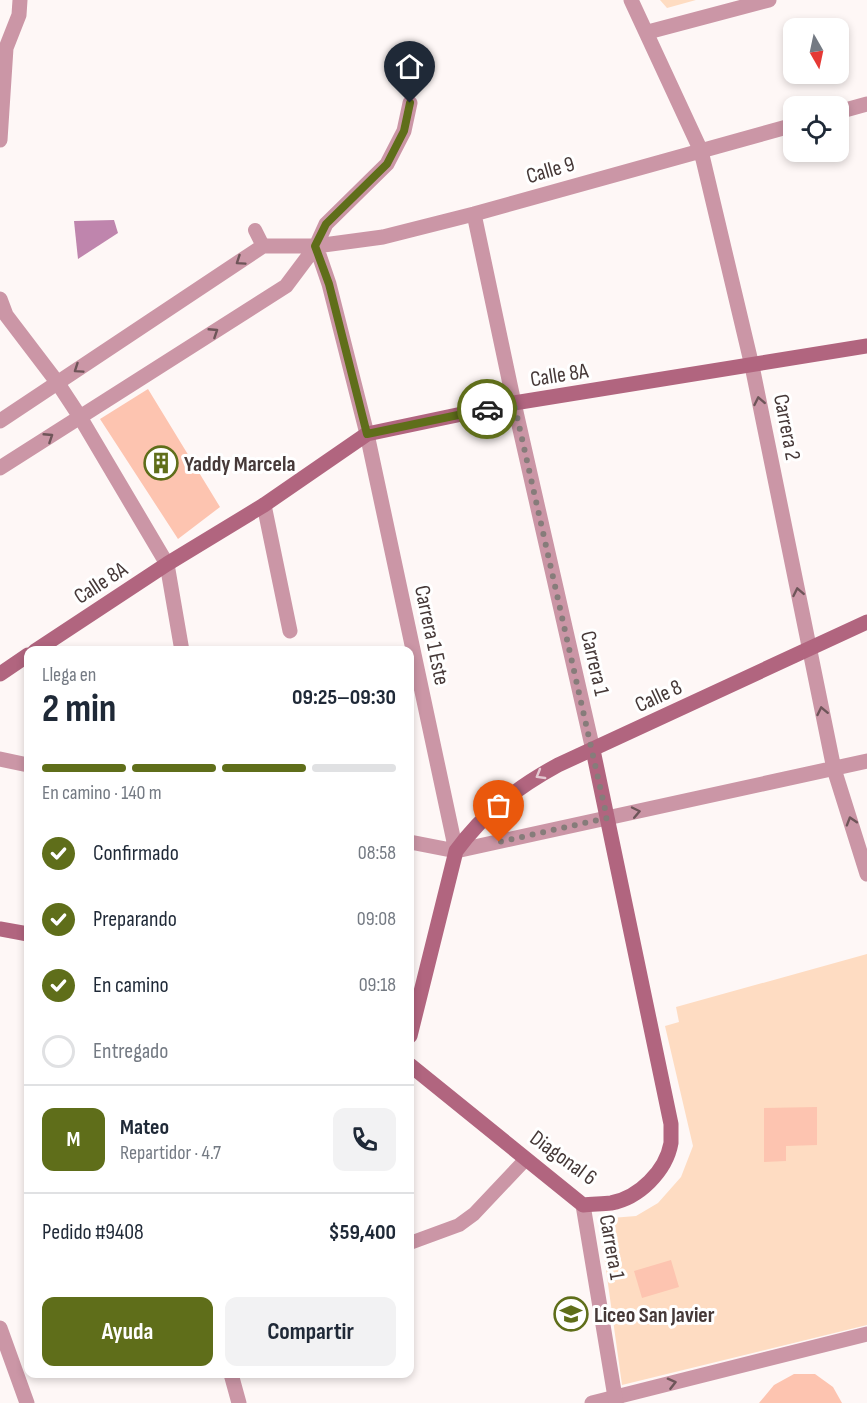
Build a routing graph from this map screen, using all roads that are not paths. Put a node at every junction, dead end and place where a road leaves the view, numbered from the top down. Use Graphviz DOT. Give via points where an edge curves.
graph roads {
  1 [pos="20,0"];
  2 [pos="631,0"];
  3 [pos="769,0"];
  4 [pos="648,32"];
  5 [pos="410,103"];
  6 [pos="867,104"];
  7 [pos="849,109"];
  8 [pos="783,127"];
  9 [pos="0,140"];
  10 [pos="701,150"];
  11 [pos="474,214"];
  12 [pos="255,230"];
  13 [pos="263,246"];
  14 [pos="315,246"];
  15 [pos="0,299"];
  16 [pos="867,346"];
  17 [pos="753,366"];
  18 [pos="57,382"];
  19 [pos="514,403"];
  20 [pos="80,417"];
  21 [pos="0,421"];
  22 [pos="367,434"];
  23 [pos="0,468"];
  24 [pos="264,505"];
  25 [pos="167,564"];
  26 [pos="867,622"];
  27 [pos="290,631"];
  28 [pos="43,646"];
  29 [pos="181,646"];
  30 [pos="412,646"];
  31 [pos="810,649"];
  32 [pos="414,654"];
  33 [pos="24,658"];
  34 [pos="0,674"];
  35 [pos="593,750"];
  36 [pos="0,759"];
  37 [pos="867,761"];
  38 [pos="24,764"];
  39 [pos="834,769"];
  40 [pos="607,818"];
  41 [pos="414,843"];
  42 [pos="456,851"];
  43 [pos="867,874"];
  44 [pos="0,929"];
  45 [pos="24,933"];
  46 [pos="414,1020"];
  47 [pos="414,1068"];
  48 [pos="671,1124"];
  49 [pos="526,1159"];
  50 [pos="582,1205"];
  51 [pos="414,1242"];
  52 [pos="0,1328"];
  53 [pos="867,1334"];
  54 [pos="232,1378"];
  55 [pos="616,1400"];
  56 [pos="27,1403"];
  57 [pos="239,1403"];
  58 [pos="592,1403"];
  1 -- 9 [label="street" via="19,15 6,48"];
  2 -- 4 [label="street, Carrera 2"];
  3 -- 4 [label="street"];
  4 -- 10 [label="street, Carrera 2"];
  5 -- 14 [label="street" via="404,131 387,164 326,224"];
  6 -- 7 [label="street"];
  8 -- 10 [label="street, Calle 9"];
  10 -- 11 [label="street, Calle 9"];
  10 -- 17 [label="street, Carrera 2"];
  11 -- 14 [label="street, Calle 9" via="383,237"];
  11 -- 19 [label="street, Carrera 1"];
  12 -- 13 [label="lane"];
  13 -- 14 [label="street, Calle 9"];
  13 -- 18 [label="street, one-way"];
  20 -- 14 [label="street, one-way" via="286,285"];
  14 -- 22 [label="street, Carrera 1 Este" via="329,284"];
  15 -- 18 [label="street" via="6,315"];
  16 -- 17 [label="main road, Calle 8A"];
  17 -- 19 [label="main road, Calle 8A"];
  31 -- 17 [label="street, Carrera 2, one-way"];
  18 -- 20 [label="street"];
  18 -- 21 [label="street"];
  19 -- 22 [label="main road, Calle 8A"];
  19 -- 35 [label="street, Carrera 1"];
  23 -- 20 [label="street, one-way"];
  20 -- 25 [label="street"];
  22 -- 24 [label="main road, Calle 8A"];
  22 -- 30 [label="street, Carrera 1 Este"];
  24 -- 25 [label="main road, Calle 8A"];
  24 -- 27 [label="street"];
  25 -- 28 [label="main road, Calle 8A"];
  25 -- 29 [label="street"];
  26 -- 31 [label="main road, Calle 8"];
  31 -- 35 [label="main road, Calle 8"];
  39 -- 31 [label="street, Carrera 2, one-way"];
  32 -- 42 [label="street, Carrera 1 Este"];
  33 -- 34 [label="main road"];
  35 -- 40 [label="main road, Carrera 1"];
  35 -- 42 [label="main road, Calle 8, one-way" via="534,778 492,809"];
  36 -- 38 [label="street"];
  37 -- 39 [label="street"];
  40 -- 39 [label="street, one-way"];
  43 -- 39 [label="street, Carrera 2, one-way"];
  40 -- 42 [label="street"];
  40 -- 48 [label="main road, Carrera 1"];
  41 -- 42 [label="street"];
  42 -- 46 [label="main road, Carrera 1 Este"];
  44 -- 45 [label="main road"];
  47 -- 49 [label="main road, Diagonal 6"];
  48 -- 50 [label="main road, Diagonal 6" via="670,1144 650,1182 636,1194 613,1202"];
  49 -- 50 [label="main road, Diagonal 6"];
  49 -- 51 [label="lane" via="474,1214 459,1225"];
  50 -- 55 [label="street, Carrera 1"];
  52 -- 56 [label="street"];
  55 -- 53 [label="street, one-way"];
  54 -- 57 [label="street"];
  55 -- 58 [label="street"];
}
